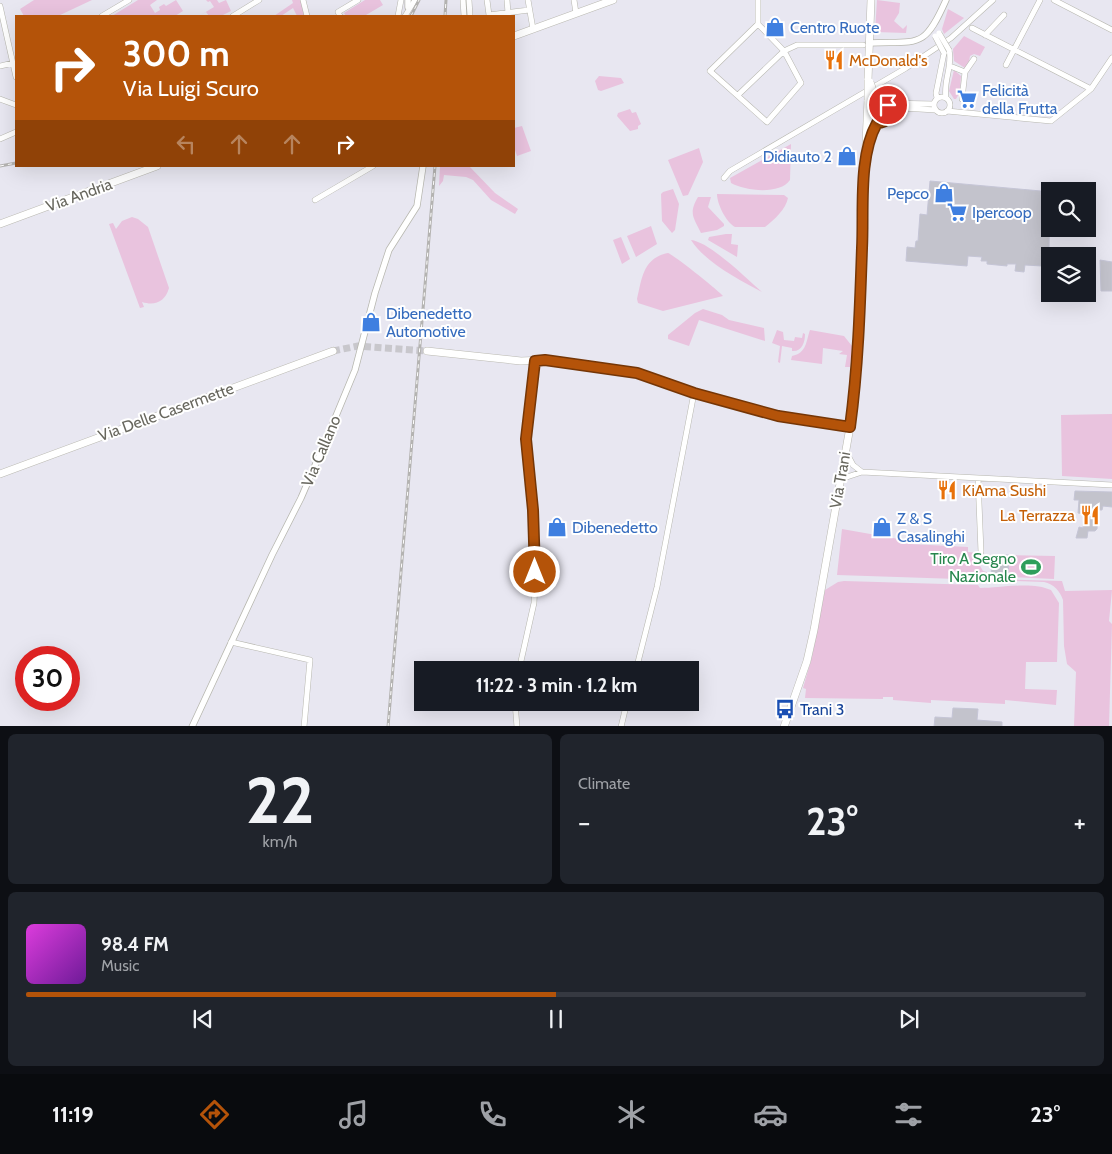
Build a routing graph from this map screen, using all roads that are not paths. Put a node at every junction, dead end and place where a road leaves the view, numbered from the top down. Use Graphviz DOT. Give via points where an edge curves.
graph roads {
  1 [pos="130,0"];
  2 [pos="259,0"];
  3 [pos="303,0"];
  4 [pos="358,0"];
  5 [pos="402,0"];
  6 [pos="415,0"];
  7 [pos="463,0"];
  8 [pos="469,0"];
  9 [pos="487,0"];
  10 [pos="507,0"];
  11 [pos="528,0"];
  12 [pos="574,0"];
  13 [pos="613,0"];
  14 [pos="758,0"];
  15 [pos="871,0"];
  16 [pos="946,0"];
  17 [pos="993,0"];
  18 [pos="1040,0"];
  19 [pos="1054,0"];
  20 [pos="120,2"];
  21 [pos="0,6"];
  22 [pos="529,10"];
  23 [pos="508,13"];
  24 [pos="576,13"];
  25 [pos="103,15"];
  26 [pos="235,15"];
  27 [pos="307,15"];
  28 [pos="340,15"];
  29 [pos="398,15"];
  30 [pos="406,15"];
  31 [pos="464,15"];
  32 [pos="470,15"];
  33 [pos="1004,15"];
  34 [pos="758,24"];
  35 [pos="972,28"];
  36 [pos="2,29"];
  37 [pos="533,30"];
  38 [pos="1112,30"];
  39 [pos="515,32"];
  40 [pos="934,32"];
  41 [pos="522,34"];
  42 [pos="985,35"];
  43 [pos="515,36"];
  44 [pos="866,44"];
  45 [pos="1014,50"];
  46 [pos="784,51"];
  47 [pos="946,51"];
  48 [pos="1112,58"];
  49 [pos="974,59"];
  50 [pos="13,63"];
  51 [pos="1006,64"];
  52 [pos="0,66"];
  53 [pos="950,66"];
  54 [pos="15,72"];
  55 [pos="965,72"];
  56 [pos="869,78"];
  57 [pos="1091,89"];
  58 [pos="738,95"];
  59 [pos="938,98"];
  60 [pos="946,98"];
  61 [pos="0,99"];
  62 [pos="962,99"];
  63 [pos="880,100"];
  64 [pos="868,104"];
  65 [pos="15,105"];
  66 [pos="935,107"];
  67 [pos="890,111"];
  68 [pos="947,111"];
  69 [pos="868,116"];
  70 [pos="877,123"];
  71 [pos="15,132"];
  72 [pos="0,139"];
  73 [pos="154,167"];
  74 [pos="371,167"];
  75 [pos="423,167"];
  76 [pos="865,168"];
  77 [pos="724,178"];
  78 [pos="315,200"];
  79 [pos="0,224"];
  80 [pos="427,351"];
  81 [pos="333,352"];
  82 [pos="535,361"];
  83 [pos="694,393"];
  84 [pos="850,427"];
  85 [pos="846,452"];
  86 [pos="862,472"];
  87 [pos="0,474"];
  88 [pos="978,478"];
  89 [pos="841,479"];
  90 [pos="1112,485"];
  91 [pos="981,552"];
  92 [pos="231,642"];
  93 [pos="520,661"];
  94 [pos="638,661"];
  95 [pos="516,711"];
  96 [pos="625,711"];
  97 [pos="192,726"];
  98 [pos="304,726"];
  99 [pos="517,726"];
  100 [pos="621,726"];
  101 [pos="784,726"];
  1 -- 20 [label="street"];
  2 -- 26 [label="street"];
  3 -- 27 [label="street"];
  4 -- 28 [label="street" via="338,12"];
  5 -- 29 [label="street"];
  6 -- 30 [label="street"];
  7 -- 31 [label="street"];
  8 -- 32 [label="street"];
  9 -- 23 [label="street" via="489,15"];
  10 -- 23 [label="street"];
  11 -- 22 [label="street"];
  12 -- 24 [label="street"];
  13 -- 24 [label="main road"];
  14 -- 34 [label="street"];
  15 -- 44 [label="main road, Via Trani"];
  16 -- 40 [label="street"];
  17 -- 77 [label="street" via="951,38 906,68 730,171"];
  18 -- 45 [label="street"];
  19 -- 38 [label="street"];
  20 -- 25 [label="street"];
  21 -- 36 [label="street"];
  22 -- 23 [label="street"];
  22 -- 37 [label="street"];
  24 -- 37 [label="main road"];
  33 -- 42 [label="street"];
  34 -- 46 [label="street"];
  34 -- 58 [label="street" via="710,71"];
  35 -- 42 [label="street"];
  36 -- 50 [label="street"];
  37 -- 41 [label="main road"];
  39 -- 41 [label="street"];
  40 -- 44 [label="street" via="915,41"];
  40 -- 47 [label="street, bridge"];
  41 -- 43 [label="main road"];
  42 -- 45 [label="street"];
  44 -- 46 [label="street" via="806,44"];
  44 -- 56 [label="main road, Via Trani"];
  45 -- 51 [label="street"];
  45 -- 57 [label="street"];
  46 -- 58 [label="street"];
  46 -- 58 [label="street" via="802,83 767,122"];
  47 -- 53 [label="street"];
  47 -- 59 [label="street" via="936,93"];
  48 -- 57 [label="street"];
  49 -- 55 [label="street"];
  50 -- 52 [label="street"];
  50 -- 54 [label="street"];
  53 -- 55 [label="street"];
  53 -- 60 [label="street"];
  55 -- 62 [label="street"];
  56 -- 63 [label="main road, Via Trani, bridge"];
  56 -- 64 [label="main road, Via Trani, bridge"];
  57 -- 68 [label="street" via="1051,121"];
  59 -- 60 [label="street"];
  59 -- 66 [label="street"];
  60 -- 68 [label="street" via="950,104"];
  61 -- 65 [label="street"];
  63 -- 64 [label="main road"];
  63 -- 66 [label="street"];
  63 -- 67 [label="main road, Via Trani"];
  64 -- 69 [label="main road, Via Trani"];
  66 -- 67 [label="street"];
  66 -- 68 [label="street" via="942,112"];
  67 -- 70 [label="main road, Via Trani" via="887,119"];
  69 -- 70 [label="main road"];
  69 -- 76 [label="main road, Via Trani"];
  70 -- 76 [label="main road, Via Trani" via="872,132"];
  71 -- 72 [label="street"];
  73 -- 79 [label="main road, Via Andria"];
  74 -- 78 [label="street"];
  75 -- 92 [label="street, Via Callano" via="417,206 389,250 355,370 301,498"];
  76 -- 84 [label="main road, Via Trani" via="856,379"];
  80 -- 82 [label="main road"];
  81 -- 87 [label="main road, Via Delle Casermette"];
  82 -- 83 [label="main road" via="637,373"];
  82 -- 93 [label="street" via="526,439 536,557 534,594"];
  83 -- 84 [label="main road" via="778,416"];
  83 -- 94 [label="street" via="658,587"];
  84 -- 85 [label="main road, Via Trani"];
  85 -- 86 [label="street" via="853,465"];
  85 -- 89 [label="main road, Via Trani"];
  86 -- 88 [label="street"];
  86 -- 89 [label="street"];
  88 -- 90 [label="street"];
  88 -- 91 [label="street"];
  89 -- 101 [label="main road, Via Trani" via="814,630"];
  92 -- 97 [label="street, Via Callano"];
  92 -- 98 [label="street" via="310,660"];
  95 -- 99 [label="street"];
  96 -- 100 [label="street"];
}
